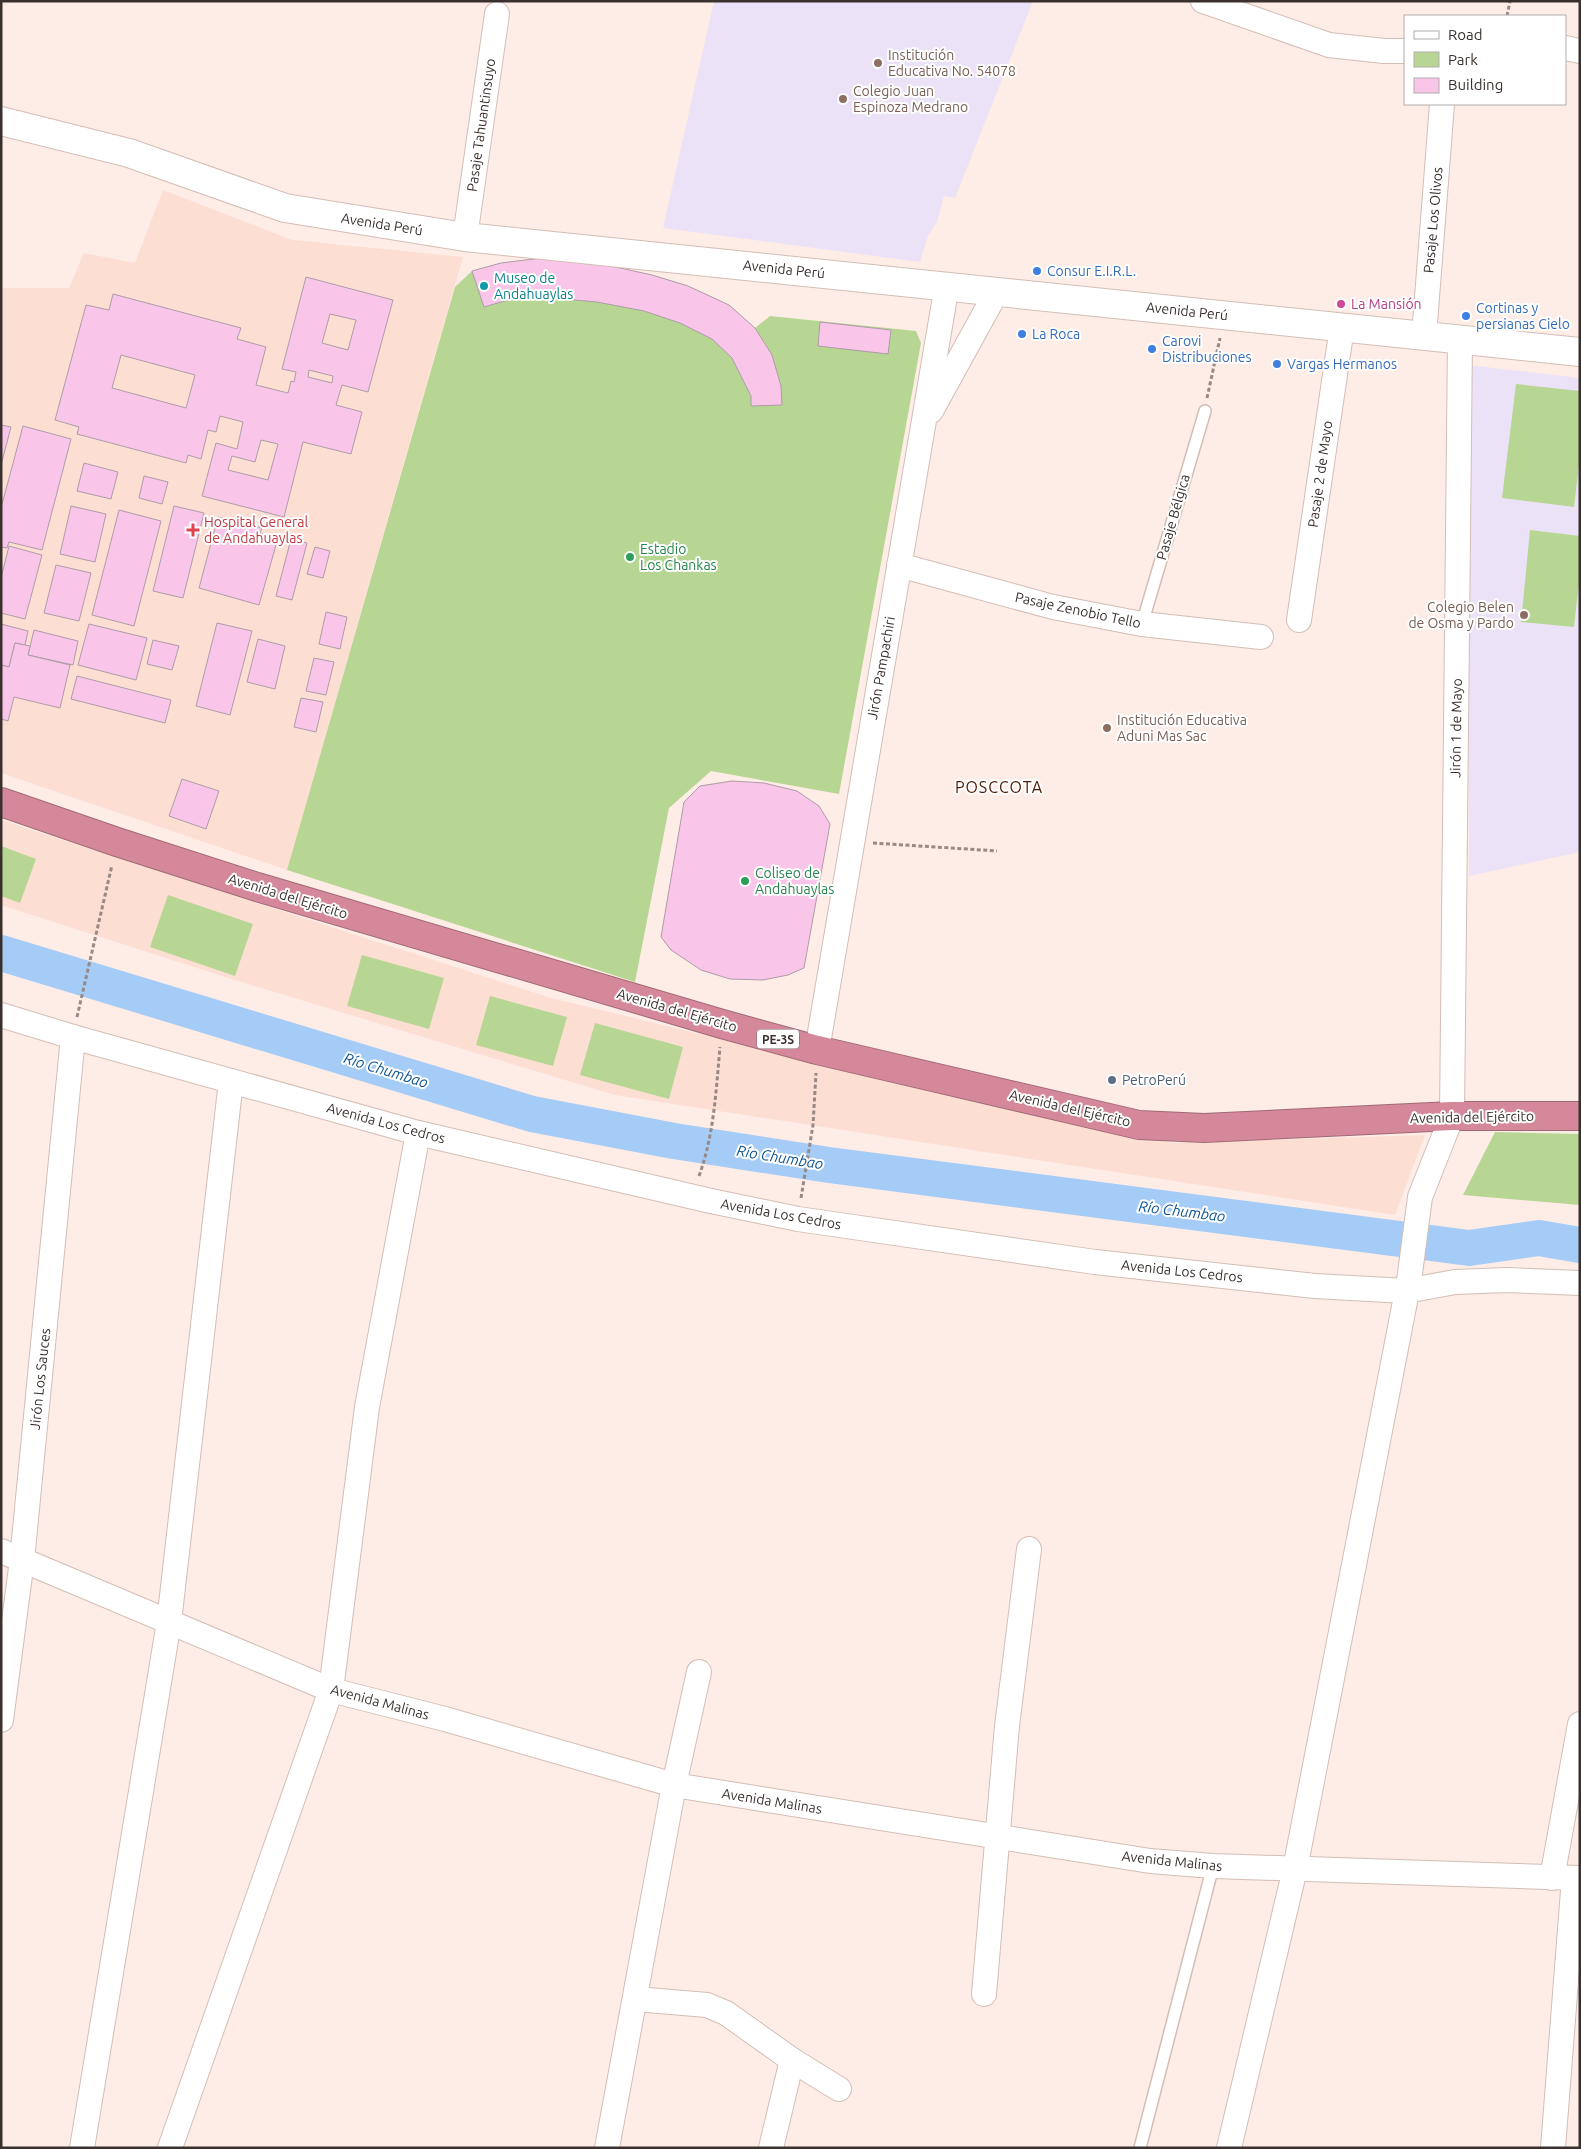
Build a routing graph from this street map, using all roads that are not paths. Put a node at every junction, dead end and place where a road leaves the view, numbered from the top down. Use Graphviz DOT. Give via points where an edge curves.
graph roads {
  1 [pos="1203,1"];
  2 [pos="497,14"];
  3 [pos="1566,48"];
  4 [pos="1404,51"];
  5 [pos="1580,51"];
  6 [pos="1442,105"];
  7 [pos="1,121"];
  8 [pos="465,237"];
  9 [pos="947,285"];
  10 [pos="997,292"];
  11 [pos="1342,327"];
  12 [pos="1424,336"];
  13 [pos="1460,340"];
  14 [pos="1580,352"];
  15 [pos="1205,411"];
  16 [pos="922,428"];
  17 [pos="899,564"];
  18 [pos="1299,620"];
  19 [pos="1142,624"];
  20 [pos="1260,637"];
  21 [pos="1,802"];
  22 [pos="1,1014"];
  23 [pos="73,1037"];
  24 [pos="817,1050"];
  25 [pos="231,1081"];
  26 [pos="1452,1116"];
  27 [pos="1580,1116"];
  28 [pos="418,1133"];
  29 [pos="1580,1283"];
  30 [pos="1408,1286"];
  31 [pos="1028,1549"];
  32 [pos="12,1556"];
  33 [pos="169,1622"];
  34 [pos="699,1672"];
  35 [pos="331,1690"];
  36 [pos="1,1720"];
  37 [pos="1580,1724"];
  38 [pos="674,1785"];
  39 [pos="998,1838"];
  40 [pos="1213,1866"];
  41 [pos="1295,1869"];
  42 [pos="1569,1878"];
  43 [pos="984,1994"];
  44 [pos="636,1999"];
  45 [pos="792,2060"];
  46 [pos="839,2090"];
  47 [pos="82,2148"];
  48 [pos="170,2148"];
  49 [pos="607,2148"];
  50 [pos="771,2148"];
  51 [pos="1140,2148"];
  52 [pos="1229,2148"];
  53 [pos="1553,2148"];
  1 -- 4 [label="street" via="1329,46"];
  2 -- 8 [label="street, Pasaje Tahuantinsuyo"];
  3 -- 5 [label="street"];
  6 -- 12 [label="street, Pasaje Los Olivos"];
  7 -- 8 [label="street, Avenida Perú" via="128,154 285,208"];
  8 -- 9 [label="street, Avenida Perú"];
  9 -- 10 [label="street, Avenida Perú"];
  9 -- 16 [label="street, Jirón Pampachiri"];
  10 -- 11 [label="street, Avenida Perú"];
  10 -- 16 [label="street"];
  11 -- 12 [label="street, Avenida Perú"];
  11 -- 18 [label="street, Pasaje 2 de Mayo"];
  12 -- 13 [label="street, Avenida Perú"];
  13 -- 14 [label="street, Avenida Perú"];
  13 -- 26 [label="street, Jirón 1 de Mayo"];
  15 -- 19 [label="lane, Pasaje Bélgica"];
  16 -- 17 [label="street, Jirón Pampachiri"];
  17 -- 19 [label="street, Pasaje Zenobio Tello" via="1053,607"];
  17 -- 24 [label="street, Jirón Pampachiri"];
  19 -- 20 [label="street, Pasaje Zenobio Tello"];
  21 -- 24 [label="highway, Avenida del Ejército / PE-3S" via="257,887"];
  22 -- 23 [label="street, Avenida Los Cedros"];
  23 -- 25 [label="street, Avenida Los Cedros"];
  23 -- 32 [label="street, Jirón Los Sauces"];
  24 -- 26 [label="highway, Avenida del Ejército / PE-3S" via="1139,1125 1204,1128"];
  25 -- 28 [label="street, Avenida Los Cedros"];
  25 -- 33 [label="street"];
  26 -- 27 [label="highway, Avenida del Ejército / PE-3S"];
  26 -- 30 [label="street" via="1420,1197"];
  28 -- 30 [label="street, Avenida Los Cedros" via="798,1219 1094,1262 1315,1286"];
  28 -- 35 [label="street" via="367,1408"];
  29 -- 30 [label="street, Avenida Los Cedros" via="1507,1280"];
  30 -- 41 [label="street"];
  31 -- 39 [label="street" via="1007,1726"];
  32 -- 33 [label="street, Avenida Malinas"];
  32 -- 36 [label="street, Jirón Los Sauces"];
  33 -- 35 [label="street, Avenida Malinas"];
  33 -- 47 [label="street"];
  34 -- 38 [label="street"];
  35 -- 38 [label="street, Avenida Malinas"];
  35 -- 48 [label="street"];
  37 -- 42 [label="street"];
  38 -- 39 [label="street, Avenida Malinas"];
  38 -- 44 [label="street"];
  39 -- 40 [label="street, Avenida Malinas" via="1150,1861"];
  39 -- 43 [label="street"];
  40 -- 41 [label="street, Avenida Malinas"];
  40 -- 51 [label="lane"];
  41 -- 42 [label="street, Avenida Malinas"];
  41 -- 52 [label="street"];
  42 -- 53 [label="street"];
  44 -- 45 [label="street" via="707,2005 720,2010"];
  44 -- 49 [label="street"];
  45 -- 46 [label="street"];
  45 -- 50 [label="street"];
}
